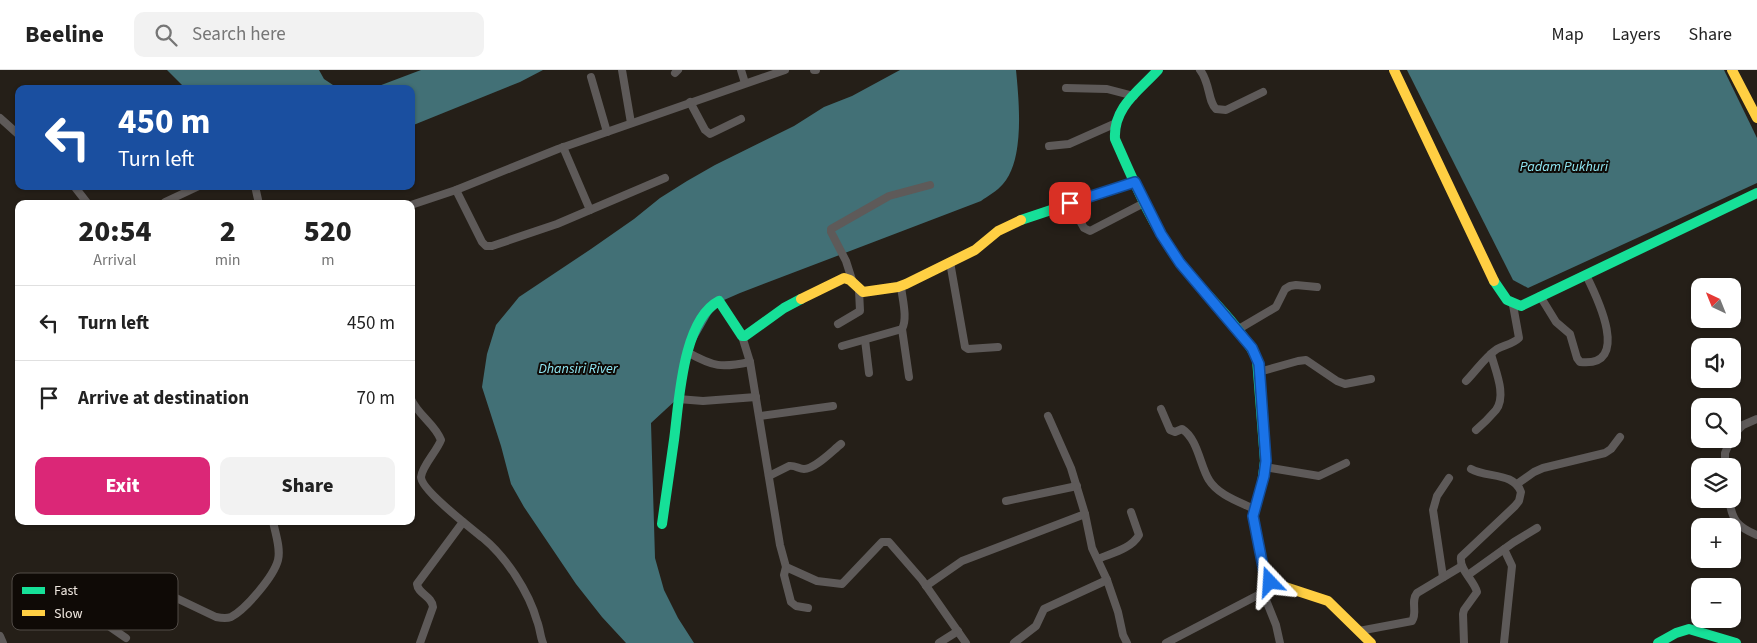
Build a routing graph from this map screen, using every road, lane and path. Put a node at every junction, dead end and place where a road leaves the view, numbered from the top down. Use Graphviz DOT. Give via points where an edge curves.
graph roads {
  1 [pos="622,70"];
  2 [pos="741,70"];
  3 [pos="785,70"];
  4 [pos="1158,70"];
  5 [pos="1200,70"];
  6 [pos="1394,70"];
  7 [pos="1732,70"];
  8 [pos="591,77"];
  9 [pos="745,82"];
  10 [pos="1066,88"];
  11 [pos="1263,92"];
  12 [pos="1134,96"];
  13 [pos="690,102"];
  14 [pos="0,118"];
  15 [pos="1757,118"];
  16 [pos="741,119"];
  17 [pos="631,123"];
  18 [pos="1114,124"];
  19 [pos="15,131"];
  20 [pos="607,132"];
  21 [pos="1049,146"];
  22 [pos="563,147"];
  23 [pos="665,178"];
  24 [pos="1135,182"];
  25 [pos="930,185"];
  26 [pos="77,190"];
  27 [pos="191,190"];
  28 [pos="456,190"];
  29 [pos="1757,193"];
  30 [pos="85,200"];
  31 [pos="169,200"];
  32 [pos="1144,202"];
  33 [pos="1070,203"];
  34 [pos="415,204"];
  35 [pos="590,210"];
  36 [pos="950,262"];
  37 [pos="1586,275"];
  38 [pos="901,286"];
  39 [pos="856,287"];
  40 [pos="1317,287"];
  41 [pos="1540,296"];
  42 [pos="1513,305"];
  43 [pos="838,324"];
  44 [pos="902,328"];
  45 [pos="1237,330"];
  46 [pos="742,336"];
  47 [pos="865,340"];
  48 [pos="842,346"];
  49 [pos="998,347"];
  50 [pos="687,352"];
  51 [pos="1491,354"];
  52 [pos="750,362"];
  53 [pos="1259,372"];
  54 [pos="869,373"];
  55 [pos="909,377"];
  56 [pos="1371,378"];
  57 [pos="1466,381"];
  58 [pos="756,397"];
  59 [pos="678,399"];
  60 [pos="415,405"];
  61 [pos="834,406"];
  62 [pos="1161,409"];
  63 [pos="760,416"];
  64 [pos="1048,416"];
  65 [pos="1757,419"];
  66 [pos="1741,427"];
  67 [pos="1476,430"];
  68 [pos="1620,437"];
  69 [pos="841,444"];
  70 [pos="1346,463"];
  71 [pos="1265,467"];
  72 [pos="1471,469"];
  73 [pos="769,476"];
  74 [pos="1449,478"];
  75 [pos="1516,484"];
  76 [pos="1076,486"];
  77 [pos="1006,501"];
  78 [pos="1731,508"];
  79 [pos="1254,509"];
  80 [pos="1131,512"];
  81 [pos="1085,514"];
  82 [pos="463,522"];
  83 [pos="662,524"];
  84 [pos="274,525"];
  85 [pos="1537,528"];
  86 [pos="1757,535"];
  87 [pos="1504,549"];
  88 [pos="1098,560"];
  89 [pos="1462,566"];
  90 [pos="786,567"];
  91 [pos="1468,575"];
  92 [pos="1443,577"];
  93 [pos="1107,580"];
  94 [pos="1270,582"];
  95 [pos="926,586"];
  96 [pos="1264,592"];
  97 [pos="178,599"];
  98 [pos="808,608"];
  99 [pos="114,630"];
  100 [pos="958,631"];
  101 [pos="1359,631"];
  102 [pos="0,636"];
  103 [pos="126,638"];
  104 [pos="3,643"];
  105 [pos="420,643"];
  106 [pos="543,643"];
  107 [pos="939,643"];
  108 [pos="966,643"];
  109 [pos="1014,643"];
  110 [pos="1127,643"];
  111 [pos="1166,643"];
  112 [pos="1280,643"];
  113 [pos="1372,643"];
  114 [pos="1464,643"];
  115 [pos="1504,643"];
  116 [pos="1658,643"];
  117 [pos="1736,643"];
  1 -- 17 [label="street"];
  2 -- 9 [label="street"];
  3 -- 9 [label="street"];
  4 -- 12 [label="street"];
  5 -- 11 [label="street" via="1212,106 1216,109 1226,110"];
  6 -- 42 [label="street" via="1493,279 1504,298"];
  7 -- 15 [label="street"];
  8 -- 20 [label="street"];
  9 -- 13 [label="street"];
  10 -- 12 [label="street" via="1100,89"];
  12 -- 18 [label="street" via="1123,107"];
  13 -- 16 [label="street" via="710,134"];
  13 -- 17 [label="street"];
  14 -- 19 [label="street"];
  17 -- 20 [label="street"];
  18 -- 21 [label="street" via="1069,144"];
  18 -- 24 [label="street" via="1115,139"];
  20 -- 22 [label="street"];
  22 -- 28 [label="street"];
  22 -- 35 [label="street"];
  23 -- 35 [label="street"];
  24 -- 32 [label="street"];
  24 -- 33 [label="street"];
  25 -- 39 [label="street" via="889,196 831,230"];
  26 -- 30 [label="street"];
  27 -- 31 [label="street"];
  28 -- 34 [label="street"];
  28 -- 35 [label="street" via="486,246"];
  29 -- 37 [label="street"];
  32 -- 33 [label="street" via="1090,232 1084,228"];
  32 -- 45 [label="street" via="1180,263"];
  33 -- 36 [label="street" via="1005,227 980,247"];
  36 -- 38 [label="street"];
  36 -- 49 [label="street" via="965,347"];
  37 -- 41 [label="street"];
  37 -- 41 [label="street" via="1608,334 1606,352 1598,360 1580,362 1570,334 1556,322"];
  38 -- 39 [label="street" via="869,292"];
  38 -- 44 [label="street"];
  39 -- 43 [label="street" via="860,311"];
  39 -- 46 [label="street" via="844,278 784,308"];
  40 -- 45 [label="street" via="1296,285 1285,289 1276,307"];
  41 -- 42 [label="street" via="1521,306"];
  42 -- 51 [label="street" via="1519,338"];
  44 -- 47 [label="street"];
  44 -- 55 [label="street"];
  45 -- 53 [label="street" via="1254,352"];
  46 -- 50 [label="street" via="724,306 717,301 703,315"];
  46 -- 52 [label="street"];
  47 -- 48 [label="street"];
  47 -- 54 [label="street"];
  50 -- 52 [label="street" via="722,366"];
  50 -- 59 [label="street"];
  51 -- 57 [label="street"];
  51 -- 67 [label="street" via="1500,401"];
  52 -- 58 [label="street"];
  53 -- 56 [label="street" via="1306,360 1345,384"];
  53 -- 71 [label="street"];
  58 -- 59 [label="street" via="703,401"];
  58 -- 63 [label="street"];
  59 -- 83 [label="street"];
  60 -- 82 [label="street" via="441,440 423,471 423,483"];
  61 -- 63 [label="street"];
  62 -- 79 [label="street" via="1170,430 1186,432 1208,480 1228,497"];
  63 -- 73 [label="street"];
  64 -- 76 [label="street"];
  65 -- 66 [label="street"];
  68 -- 75 [label="street" via="1605,453 1542,468"];
  69 -- 73 [label="street" via="813,467 804,469 792,465"];
  70 -- 71 [label="street" via="1319,476"];
  71 -- 79 [label="street"];
  72 -- 75 [label="street" via="1480,474 1504,477"];
  73 -- 90 [label="street"];
  74 -- 92 [label="street" via="1437,496 1433,510"];
  75 -- 89 [label="street" via="1521,492 1519,501 1464,553"];
  76 -- 77 [label="street"];
  76 -- 81 [label="street"];
  78 -- 86 [label="street" via="1737,523"];
  79 -- 94 [label="street" via="1265,577"];
  80 -- 88 [label="street" via="1139,536 1136,541"];
  81 -- 88 [label="street" via="1092,548"];
  81 -- 95 [label="street" via="962,561"];
  82 -- 105 [label="street" via="417,584 433,603"];
  82 -- 106 [label="street" via="498,551 509,566 537,620"];
  84 -- 97 [label="street" via="278,560 272,574 243,609 224,619"];
  85 -- 87 [label="street"];
  87 -- 91 [label="street"];
  87 -- 115 [label="street" via="1512,566"];
  88 -- 93 [label="street"];
  89 -- 91 [label="street"];
  89 -- 92 [label="street"];
  90 -- 95 [label="street" via="818,581 842,584 886,541"];
  90 -- 98 [label="street" via="784,575 791,602"];
  91 -- 114 [label="street" via="1477,592 1464,610"];
  92 -- 101 [label="street" via="1414,596 1415,615 1412,621"];
  93 -- 109 [label="street" via="1044,610 1036,626"];
  93 -- 110 [label="street"];
  94 -- 96 [label="street"];
  94 -- 101 [label="street" via="1328,601"];
  95 -- 100 [label="street"];
  96 -- 111 [label="street"];
  96 -- 112 [label="street"];
  99 -- 103 [label="street"];
  100 -- 107 [label="street"];
  100 -- 108 [label="street"];
  101 -- 113 [label="street"];
  102 -- 104 [label="street"];
  116 -- 117 [label="street" via="1676,632 1689,629"];
}
